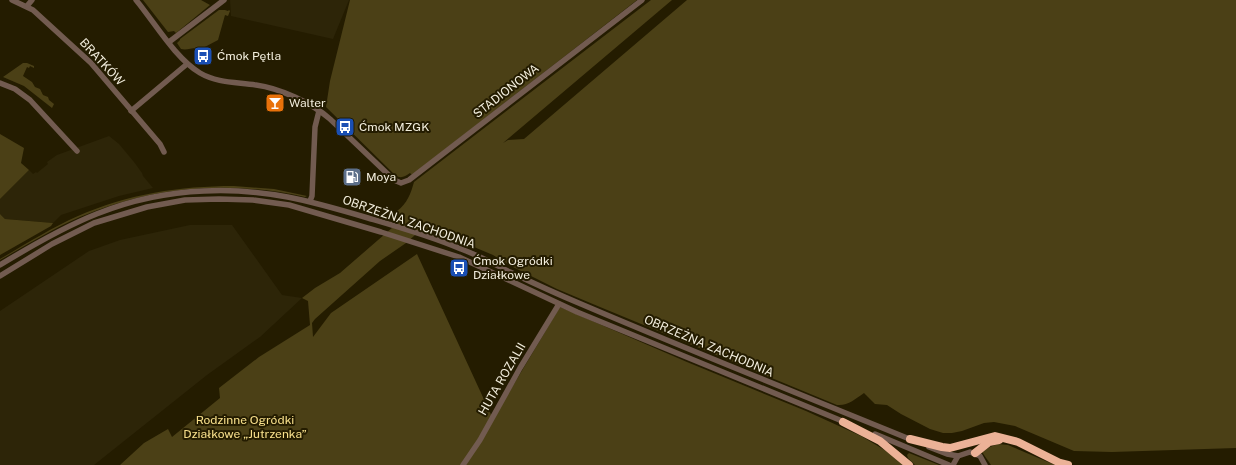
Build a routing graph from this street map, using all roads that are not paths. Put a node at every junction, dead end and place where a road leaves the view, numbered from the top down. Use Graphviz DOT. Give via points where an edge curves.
graph roads {
  1 [pos="12,0"];
  2 [pos="32,0"];
  3 [pos="136,0"];
  4 [pos="224,0"];
  5 [pos="642,0"];
  6 [pos="27,6"];
  7 [pos="169,42"];
  8 [pos="187,64"];
  9 [pos="0,83"];
  10 [pos="132,111"];
  11 [pos="320,111"];
  12 [pos="77,151"];
  13 [pos="164,152"];
  14 [pos="310,201"];
  15 [pos="0,266"];
  16 [pos="0,276"];
  17 [pos="559,304"];
  18 [pos="843,422"];
  19 [pos="910,439"];
  20 [pos="1005,439"];
  21 [pos="975,453"];
  22 [pos="958,456"];
  23 [pos="463,465"];
  24 [pos="909,465"];
  25 [pos="949,465"];
  26 [pos="953,465"];
  27 [pos="985,465"];
  28 [pos="1068,465"];
  1 -- 6 [label="street, BRATKÓW"];
  2 -- 6 [label="street"];
  3 -- 7 [label="street, STADIONOWA"];
  4 -- 7 [label="street"];
  5 -- 11 [label="street, STADIONOWA" via="406,182 398,182 382,169"];
  6 -- 10 [label="street, BRATKÓW" via="91,63"];
  7 -- 8 [label="street, STADIONOWA"];
  8 -- 10 [label="street"];
  8 -- 11 [label="street, STADIONOWA" via="214,79 272,89"];
  9 -- 12 [label="street" via="15,89 30,100"];
  10 -- 13 [label="street, BRATKÓW"];
  11 -- 14 [label="street" via="315,127"];
  14 -- 15 [label="street, OBRZEŻNA ZACHODNIA" via="274,194 230,190 184,192 146,199 91,215 48,236"];
  14 -- 19 [label="street, OBRZEŻNA ZACHODNIA" via="462,249 703,356"];
  16 -- 17 [label="street, OBRZEŻNA ZACHODNIA" via="52,244 94,223 147,207 185,200 234,199 278,203 313,211 433,248 459,257"];
  17 -- 18 [label="street, OBRZEŻNA ZACHODNIA"];
  17 -- 23 [label="street, HUTA ROZALII"];
  18 -- 24 [label="highway" via="880,441"];
  18 -- 25 [label="street, OBRZEŻNA ZACHODNIA"];
  19 -- 20 [label="highway" via="950,448 987,437"];
  19 -- 22 [label="street, OBRZEŻNA ZACHODNIA"];
  20 -- 21 [label="highway" via="989,442"];
  20 -- 28 [label="highway" via="1018,442"];
  21 -- 22 [label="street" via="967,452"];
  21 -- 27 [label="street"];
  22 -- 26 [label="street"];
}
